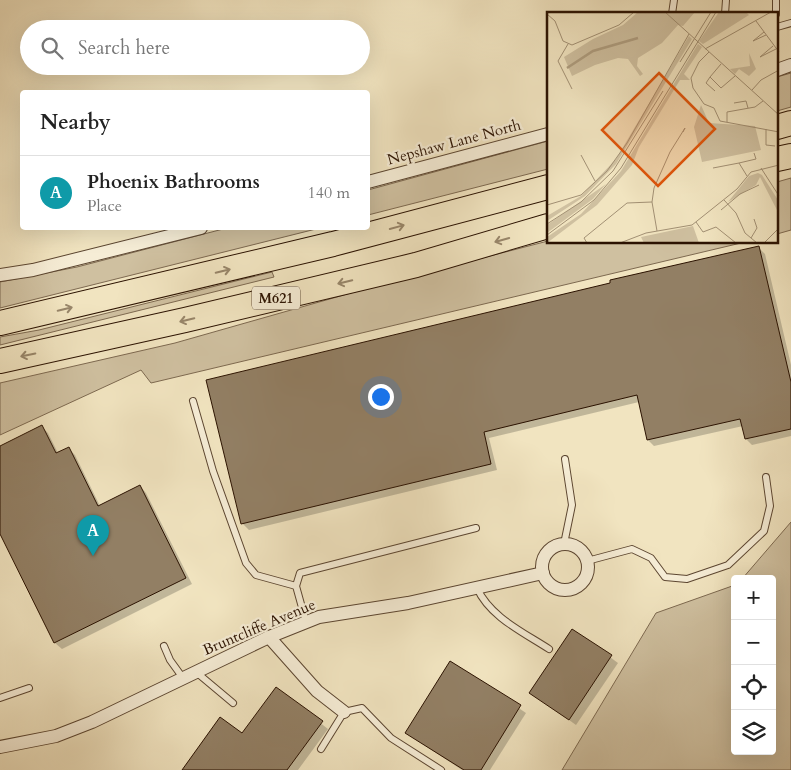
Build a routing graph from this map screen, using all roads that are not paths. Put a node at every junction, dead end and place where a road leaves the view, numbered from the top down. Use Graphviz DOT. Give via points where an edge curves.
graph roads {
  1 [pos="791,23"];
  2 [pos="778,28"];
  3 [pos="791,65"];
  4 [pos="778,70"];
  5 [pos="791,124"];
  6 [pos="778,127"];
  7 [pos="547,134"];
  8 [pos="791,156"];
  9 [pos="778,159"];
  10 [pos="370,181"];
  11 [pos="547,187"];
  12 [pos="547,226"];
  13 [pos="193,230"];
  14 [pos="0,275"];
  15 [pos="0,323"];
  16 [pos="0,361"];
  17 [pos="193,402"];
  18 [pos="565,459"];
  19 [pos="766,478"];
  20 [pos="476,528"];
  21 [pos="564,544"];
  22 [pos="588,561"];
  23 [pos="543,573"];
  24 [pos="296,586"];
  25 [pos="477,588"];
  26 [pos="306,622"];
  27 [pos="269,638"];
  28 [pos="164,646"];
  29 [pos="549,648"];
  30 [pos="196,672"];
  31 [pos="183,678"];
  32 [pos="29,688"];
  33 [pos="0,698"];
  34 [pos="233,702"];
  35 [pos="344,712"];
  36 [pos="0,747"];
  37 [pos="321,749"];
  38 [pos="441,770"];
  1 -- 2 [label="lane"];
  3 -- 4 [label="street"];
  5 -- 6 [label="highway"];
  7 -- 10 [label="street, Nepshaw Lane North"];
  8 -- 9 [label="highway"];
  15 -- 11 [label="highway, M621, one-way" via="333,244"];
  12 -- 16 [label="highway, M621, one-way" via="416,265"];
  13 -- 14 [label="street" via="34,270"];
  17 -- 24 [label="lane" via="212,471 246,562 256,575"];
  18 -- 21 [label="lane" via="572,505"];
  19 -- 22 [label="lane" via="770,506 764,531 728,565 687,579 665,577 651,558 632,549"];
  20 -- 24 [label="lane" via="300,574"];
  21 -- 22 [label="street" via="577,547"];
  21 -- 23 [label="street" via="551,548 545,555"];
  22 -- 23 [label="street" via="585,578 571,589 554,587"];
  23 -- 25 [label="street, Bruntcliffe Avenue"];
  24 -- 26 [label="lane"];
  25 -- 26 [label="street, Bruntcliffe Avenue"];
  25 -- 29 [label="lane" via="482,600 494,613"];
  26 -- 27 [label="street, Bruntcliffe Avenue"];
  27 -- 30 [label="street, Bruntcliffe Avenue"];
  27 -- 35 [label="street" via="317,691"];
  28 -- 31 [label="lane"];
  30 -- 31 [label="street, Bruntcliffe Avenue"];
  30 -- 34 [label="lane"];
  31 -- 36 [label="street, Bruntcliffe Avenue" via="56,736"];
  32 -- 33 [label="lane"];
  35 -- 37 [label="lane"];
  35 -- 38 [label="lane" via="362,708 391,738"];
}
